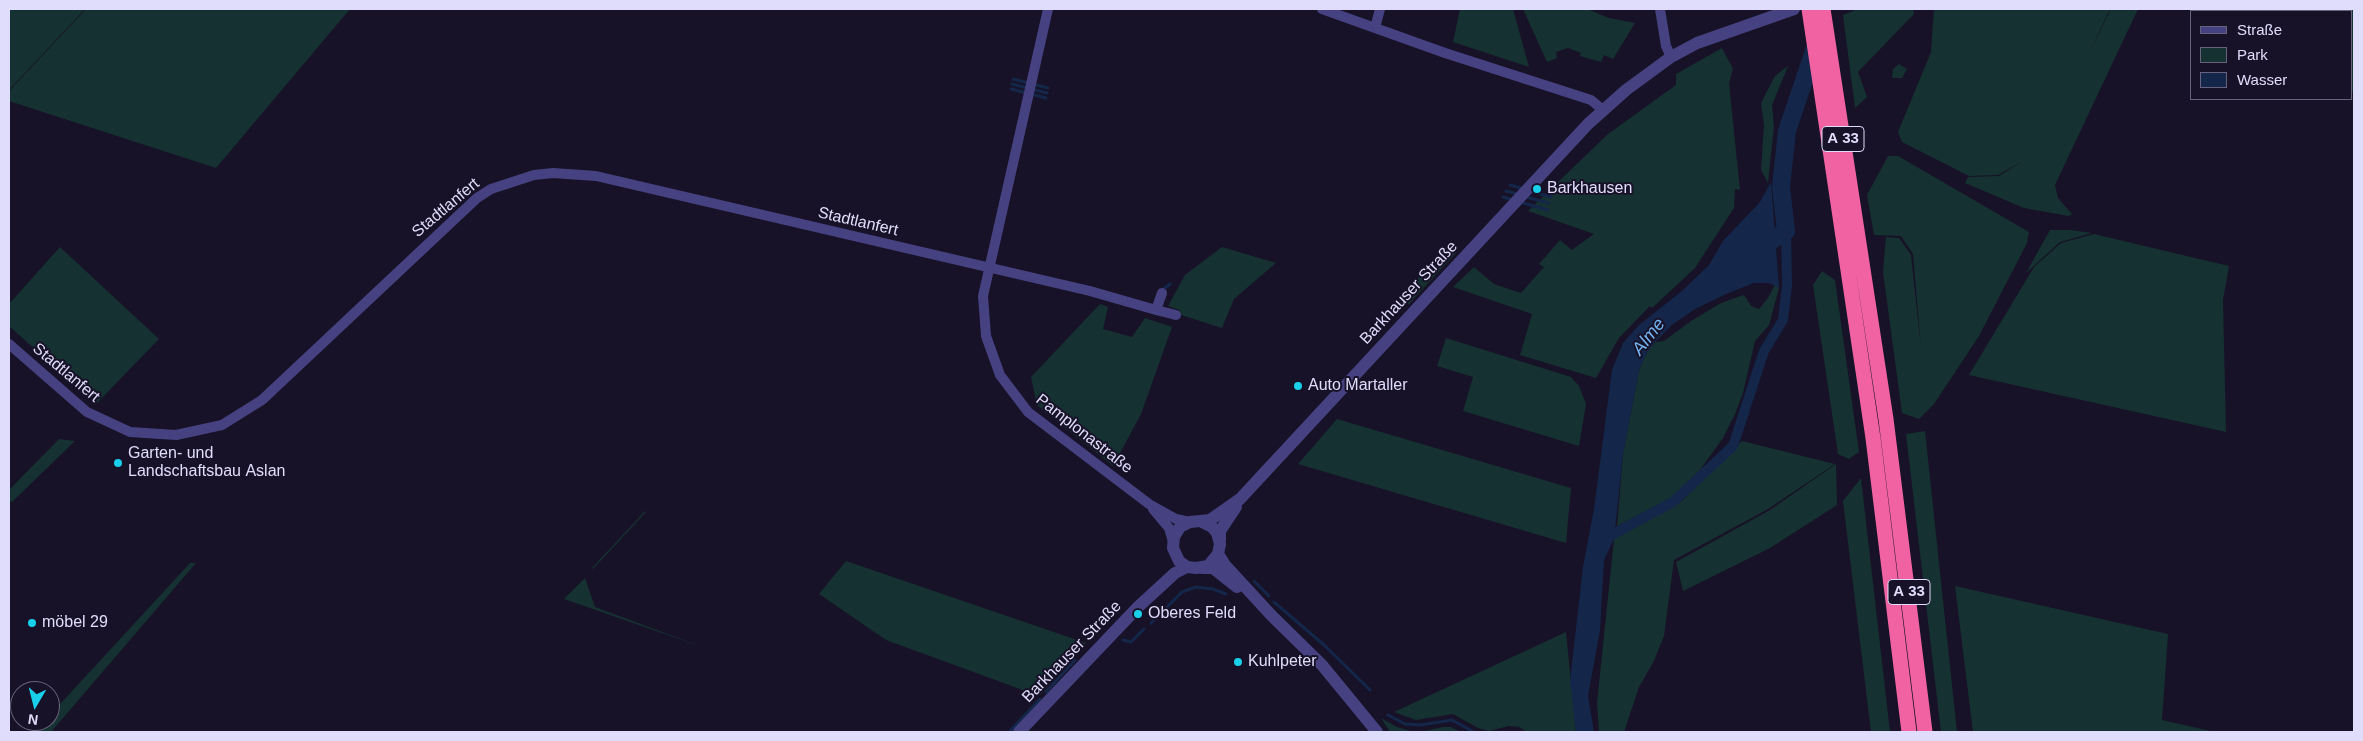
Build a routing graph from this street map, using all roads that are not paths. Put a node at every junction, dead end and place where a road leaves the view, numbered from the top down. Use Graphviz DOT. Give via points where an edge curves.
graph roads {
  1 [pos="1048,9"];
  2 [pos="1322,9"];
  3 [pos="1380,9"];
  4 [pos="1660,9"];
  5 [pos="1794,9"];
  6 [pos="1809,9"];
  7 [pos="1823,9"];
  8 [pos="1375,28"];
  9 [pos="1670,57"];
  10 [pos="1602,110"];
  11 [pos="988,267"];
  12 [pos="1856,268"];
  13 [pos="1162,293"];
  14 [pos="1156,310"];
  15 [pos="1176,315"];
  16 [pos="9,344"];
  17 [pos="1240,499"];
  18 [pos="1149,504"];
  19 [pos="1195,521"];
  20 [pos="1220,540"];
  21 [pos="1174,548"];
  22 [pos="1218,554"];
  23 [pos="1187,567"];
  24 [pos="1202,568"];
  25 [pos="1150,595"];
  26 [pos="1272,616"];
  27 [pos="1019,732"];
  28 [pos="1377,732"];
  29 [pos="1909,732"];
  30 [pos="1925,732"];
  1 -- 11 [label="street, Pamplonastraße"];
  2 -- 8 [label="street"];
  3 -- 8 [label="street"];
  4 -- 9 [label="street"];
  5 -- 9 [label="street, Barkhauser Straße" via="1696,43"];
  6 -- 12 [label="highway, A 33"];
  7 -- 12 [label="highway, A 33"];
  8 -- 10 [label="street" via="1591,100"];
  9 -- 10 [label="street, Barkhauser Straße"];
  10 -- 17 [label="street, Barkhauser Straße"];
  11 -- 14 [label="street"];
  11 -- 16 [label="street, Stadtlanfert" via="596,176 553,173 534,175 491,189 477,198 262,400 222,425 176,435 130,432 87,412"];
  11 -- 18 [label="street, Pamplonastraße" via="983,296 986,336 1000,375 1028,412"];
  12 -- 29 [label="highway, A 33"];
  12 -- 30 [label="highway, A 33" via="1891,452"];
  13 -- 14 [label="street"];
  14 -- 15 [label="street"];
  17 -- 19 [label="street, Barkhauser Straße" via="1210,520"];
  17 -- 20 [label="street, Barkhauser Straße" via="1220,531"];
  18 -- 19 [label="street" via="1176,519"];
  18 -- 21 [label="street" via="1170,528"];
  19 -- 20 [label="street" via="1212,527"];
  19 -- 21 [label="street" via="1176,532"];
  20 -- 22 [label="street"];
  21 -- 23 [label="street"];
  21 -- 25 [label="street, Barkhauser Straße" via="1169,568"];
  22 -- 24 [label="street"];
  22 -- 26 [label="street"];
  23 -- 24 [label="street"];
  23 -- 25 [label="street, Barkhauser Straße"];
  24 -- 26 [label="street" via="1213,568"];
  25 -- 27 [label="street, Barkhauser Straße"];
  26 -- 28 [label="street" via="1322,664"];
}
